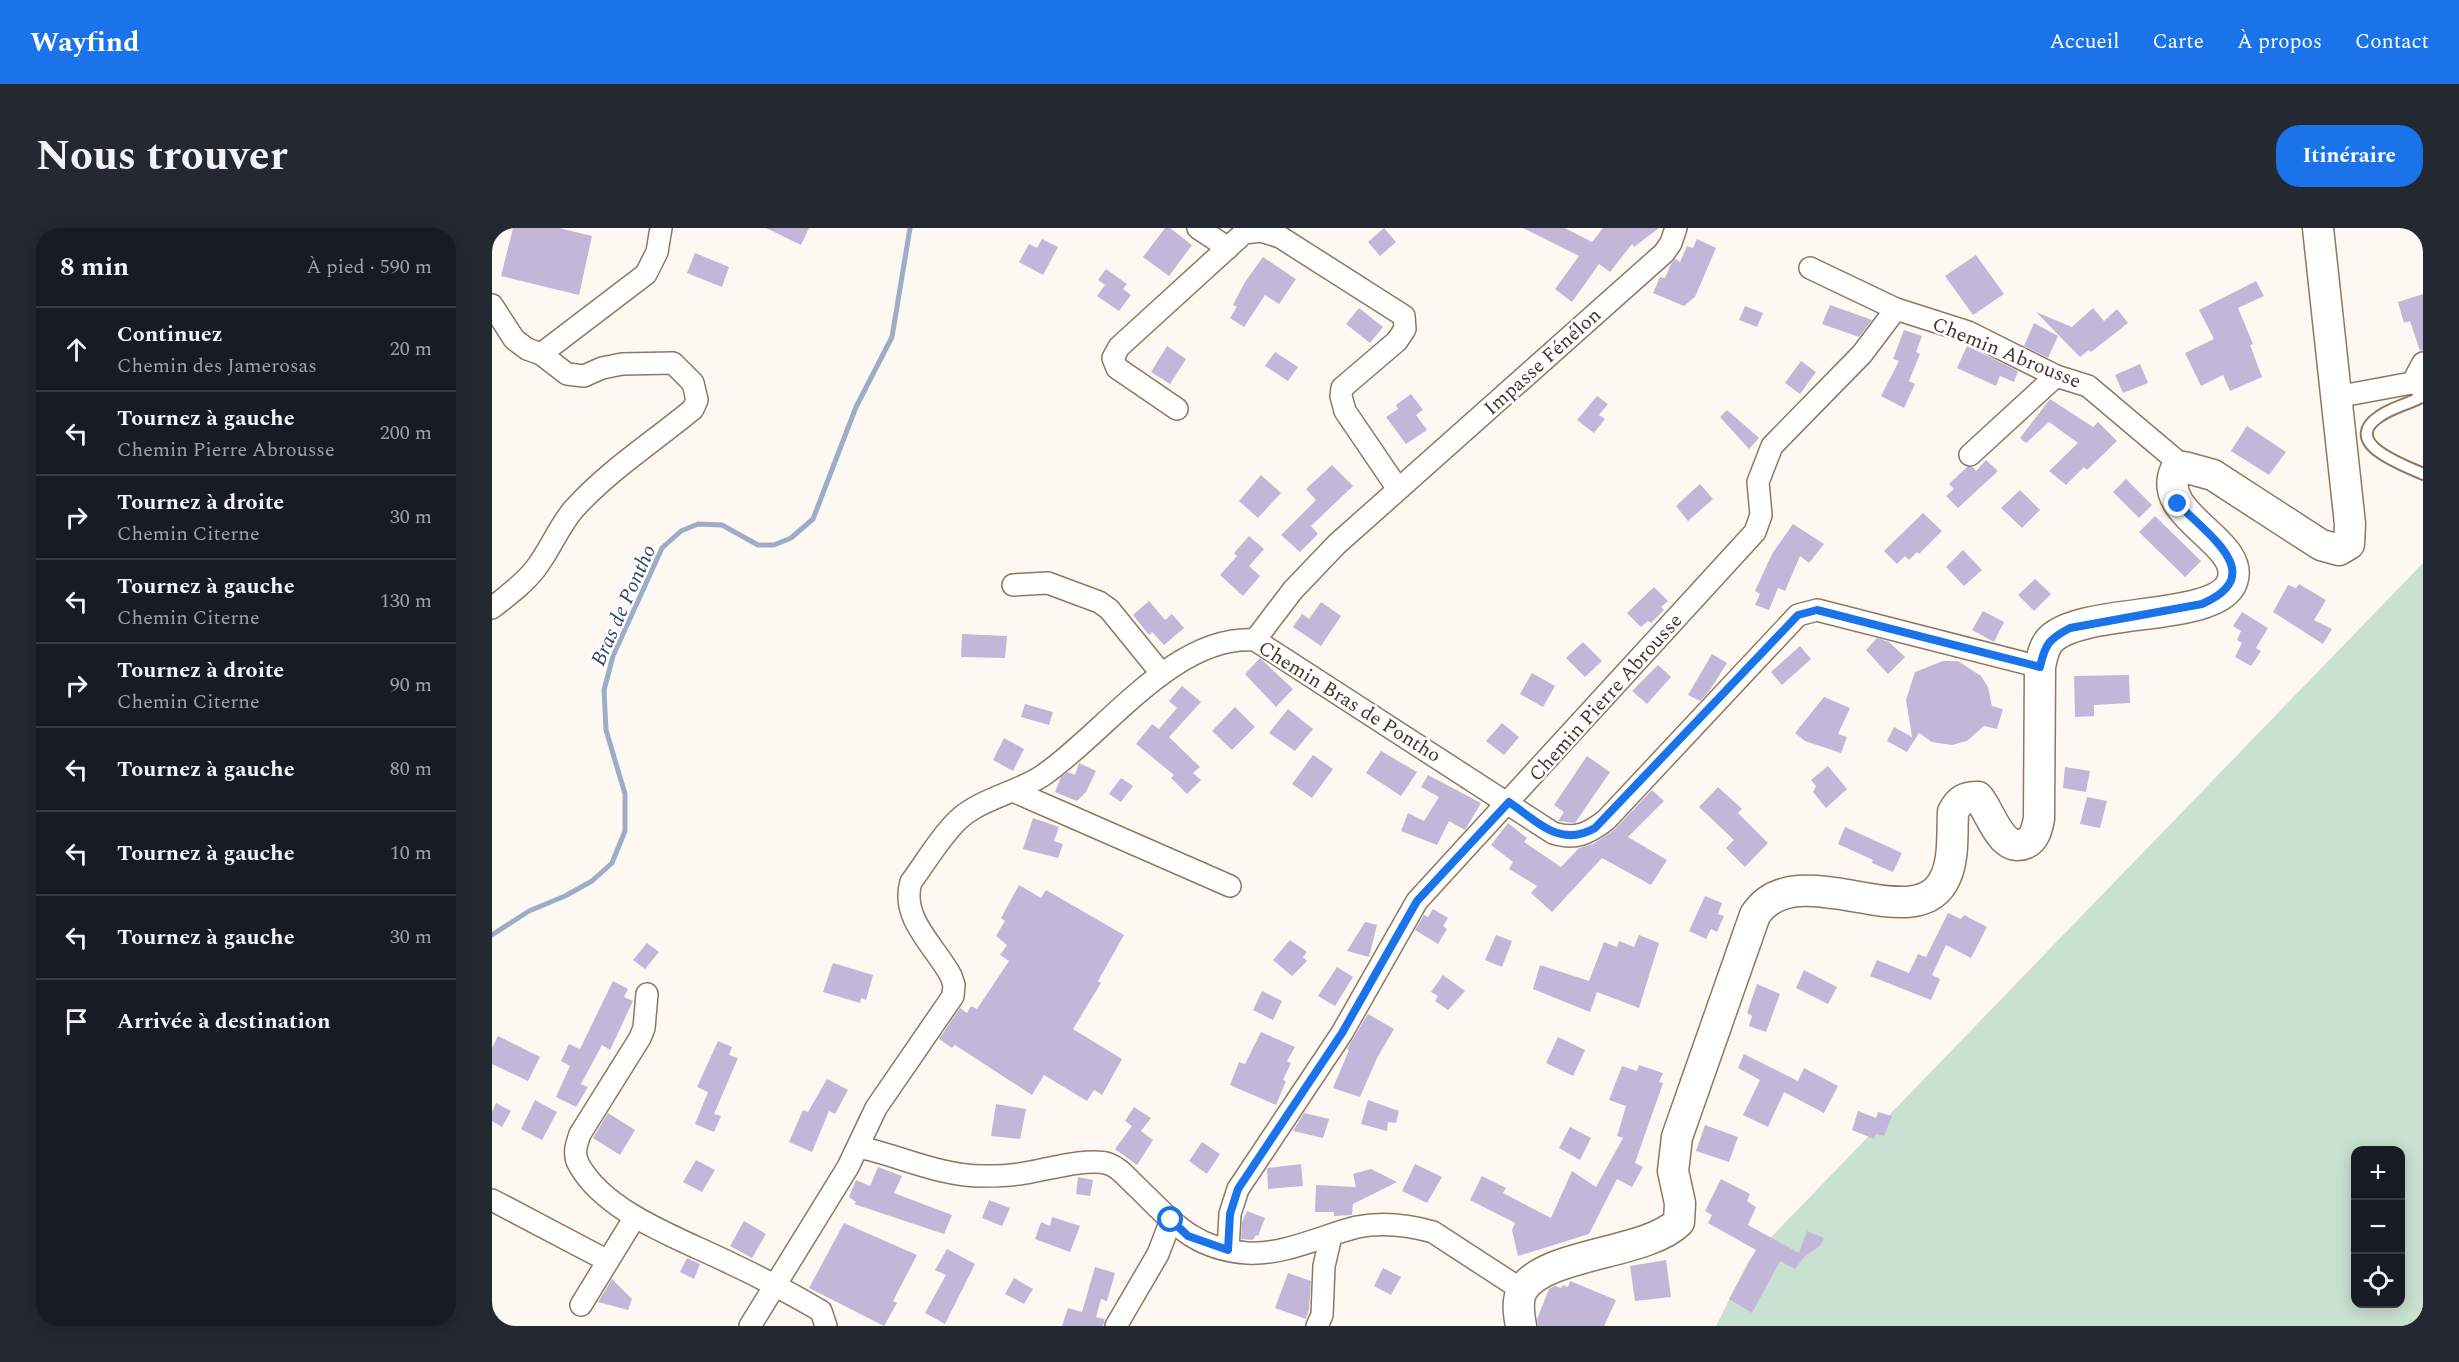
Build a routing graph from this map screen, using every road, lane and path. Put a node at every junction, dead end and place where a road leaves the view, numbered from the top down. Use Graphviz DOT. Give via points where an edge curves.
graph roads {
  1 [pos="661,228"];
  2 [pos="1198,228"];
  3 [pos="1676,228"];
  4 [pos="2318,228"];
  5 [pos="1228,248"];
  6 [pos="1810,268"];
  7 [pos="492,305"];
  8 [pos="1896,309"];
  9 [pos="542,354"];
  10 [pos="2056,376"];
  11 [pos="2421,384"];
  12 [pos="2336,397"];
  13 [pos="1177,409"];
  14 [pos="1970,455"];
  15 [pos="2184,467"];
  16 [pos="2423,474"];
  17 [pos="1398,489"];
  18 [pos="1013,585"];
  19 [pos="492,608"];
  20 [pos="1255,640"];
  21 [pos="2040,667"];
  22 [pos="1161,673"];
  23 [pos="1013,791"];
  24 [pos="1509,802"];
  25 [pos="1230,886"];
  26 [pos="647,994"];
  27 [pos="859,1147"];
  28 [pos="492,1200"];
  29 [pos="635,1217"];
  30 [pos="1171,1220"];
  31 [pos="1331,1236"];
  32 [pos="1228,1250"];
  33 [pos="608,1261"];
  34 [pos="775,1285"];
  35 [pos="1522,1290"];
  36 [pos="581,1305"];
  37 [pos="750,1326"];
  38 [pos="826,1326"];
  39 [pos="1116,1326"];
  40 [pos="1317,1326"];
  41 [pos="1521,1326"];
  1 -- 9 [label="street" via="657,252 646,274"];
  2 -- 5 [label="street"];
  3 -- 17 [label="street, Impasse Fénélon" via="1664,253"];
  4 -- 12 [label="main road"];
  5 -- 13 [label="street" via="1119,346 1113,358 1117,368"];
  5 -- 17 [label="street" via="1244,234 1261,231 1280,237 1404,316 1405,329 1397,340 1342,388 1341,396 1345,411"];
  6 -- 8 [label="street, Chemin Abrousse"];
  7 -- 9 [label="street" via="514,339"];
  8 -- 10 [label="street, Chemin Abrousse" via="1968,332"];
  8 -- 24 [label="street, Chemin Pierre Abrousse" via="1863,354 1772,446 1758,482 1761,515 1755,532"];
  9 -- 19 [label="street" via="560,370 584,376 622,364 673,363 693,383 697,400 693,409 623,461 599,484 558,530 538,567"];
  10 -- 14 [label="street"];
  10 -- 15 [label="street, Chemin Abrousse" via="2100,394"];
  11 -- 12 [label="street"];
  11 -- 16 [label="lane" via="2371,423 2367,434 2377,452"];
  12 -- 15 [label="main road" via="2351,537 2345,548 2333,550 2321,545 2214,475"];
  15 -- 21 [label="main road" via="2175,471 2172,479 2178,504 2224,551 2233,566 2233,581 2222,595 2202,604 2070,628 2051,638"];
  17 -- 20 [label="street, Impasse Fénélon" via="1293,590"];
  18 -- 22 [label="street" via="1048,583 1099,602"];
  20 -- 22 [label="street, Chemin Bras de Pontho" via="1238,639 1218,645"];
  20 -- 24 [label="street, Chemin Bras de Pontho"];
  21 -- 24 [label="street, Chemin Bras de Pontho" via="1817,610 1808,611 1798,615 1595,828 1568,837 1553,833"];
  21 -- 35 [label="main road" via="2039,819 2033,838 2018,845 2009,842 1978,797 1966,797 1953,812 1946,877 1926,898 1893,901 1794,890 1763,903 1755,915 1674,1149 1679,1222 1659,1235 1558,1266 1539,1275"];
  22 -- 23 [label="street, Chemin Bras de Pontho" via="1061,763"];
  23 -- 25 [label="street"];
  23 -- 27 [label="street, Chemin Bras de Pontho" via="957,821 911,882 910,913 951,976 953,996 876,1108"];
  24 -- 32 [label="street, Chemin Pierre Abrousse" via="1430,885 1405,918 1342,1033 1238,1189 1230,1214"];
  26 -- 29 [label="street" via="640,1038 580,1134 576,1148 578,1164 598,1190"];
  27 -- 30 [label="street" via="942,1171 980,1176 1108,1164"];
  27 -- 34 [label="street, Chemin Bras de Pontho"];
  28 -- 33 [label="street"];
  29 -- 33 [label="street"];
  29 -- 34 [label="street"];
  30 -- 32 [label="street" via="1188,1236"];
  30 -- 39 [label="street" via="1158,1254"];
  31 -- 32 [label="street" via="1272,1251"];
  31 -- 35 [label="street" via="1377,1224 1419,1228"];
  31 -- 40 [label="street" via="1324,1266 1322,1315"];
  33 -- 36 [label="street"];
  34 -- 37 [label="street, Chemin Bras de Pontho"];
  34 -- 38 [label="street" via="821,1311"];
  35 -- 41 [label="main road"];
}
